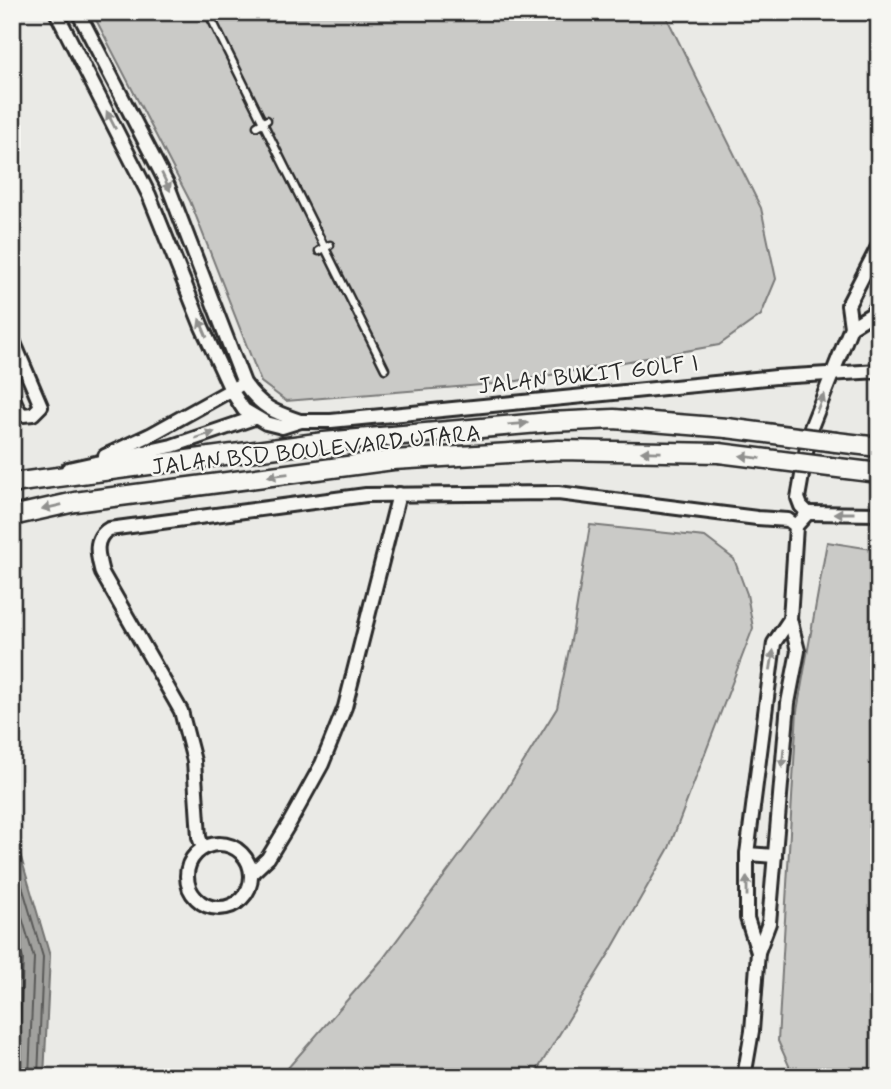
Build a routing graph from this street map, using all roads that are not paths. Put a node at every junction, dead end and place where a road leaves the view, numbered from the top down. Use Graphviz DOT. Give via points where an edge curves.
graph roads {
  1 [pos="56,12"];
  2 [pos="78,12"];
  3 [pos="208,12"];
  4 [pos="879,245"];
  5 [pos="879,303"];
  6 [pos="851,327"];
  7 [pos="12,338"];
  8 [pos="385,370"];
  9 [pos="879,371"];
  10 [pos="831,374"];
  11 [pos="244,383"];
  12 [pos="231,390"];
  13 [pos="12,396"];
  14 [pos="254,418"];
  15 [pos="301,421"];
  16 [pos="879,447"];
  17 [pos="96,462"];
  18 [pos="879,472"];
  19 [pos="16,483"];
  20 [pos="399,494"];
  21 [pos="805,510"];
  22 [pos="879,514"];
  23 [pos="12,516"];
  24 [pos="792,523"];
  25 [pos="790,619"];
  26 [pos="766,698"];
  27 [pos="788,703"];
  28 [pos="203,848"];
  29 [pos="747,854"];
  30 [pos="775,856"];
  31 [pos="251,874"];
  32 [pos="758,952"];
  33 [pos="744,1077"];
  12 -- 1 [label="street, one-way" via="149,195"];
  2 -- 11 [label="street, JALAN BUKIT GOLF I, one-way" via="168,187"];
  3 -- 8 [label="lane"];
  4 -- 6 [label="street" via="848,305"];
  5 -- 6 [label="street" via="872,314"];
  6 -- 10 [label="street"];
  7 -- 13 [label="street" via="41,406 33,414 23,415"];
  9 -- 10 [label="street, JALAN BUKIT GOLF I"];
  10 -- 15 [label="street, JALAN BUKIT GOLF I"];
  21 -- 10 [label="street, one-way" via="797,498 810,430"];
  11 -- 12 [label="street, JALAN BUKIT GOLF I"];
  11 -- 15 [label="street, JALAN BUKIT GOLF I" via="270,410"];
  12 -- 14 [label="street"];
  12 -- 17 [label="street, JALAN BUKIT GOLF I"];
  14 -- 15 [label="street, JALAN BUKIT GOLF I" via="282,426"];
  17 -- 14 [label="street, JALAN BUKIT GOLF I, one-way" via="172,446"];
  19 -- 16 [label="main road, JALAN BSD BOULEVARD UTARA, one-way, bridge" via="324,442 614,419"];
  17 -- 19 [label="street, JALAN BUKIT GOLF I"];
  18 -- 23 [label="main road, JALAN BSD BOULEVARD UTARA, one-way, bridge" via="719,453 559,450 393,460 75,502"];
  20 -- 24 [label="street" via="558,493"];
  20 -- 28 [label="street" via="115,528 100,536 97,552 103,573 181,711 194,761"];
  20 -- 31 [label="street" via="345,707 322,764 290,822 268,858"];
  22 -- 21 [label="street, one-way"];
  21 -- 24 [label="street"];
  24 -- 25 [label="street"];
  26 -- 25 [label="street, one-way" via="775,643"];
  25 -- 27 [label="street" via="798,651"];
  26 -- 27 [label="street"];
  26 -- 29 [label="street"];
  27 -- 30 [label="street, one-way"];
  28 -- 31 [label="street" via="218,844 234,848 246,859"];
  28 -- 31 [label="street" via="192,858 187,878 191,892 201,902 221,908 234,904 245,895"];
  29 -- 30 [label="street"];
  32 -- 29 [label="street, one-way" via="747,918"];
  30 -- 32 [label="street" via="769,923"];
  32 -- 33 [label="street"];
}
